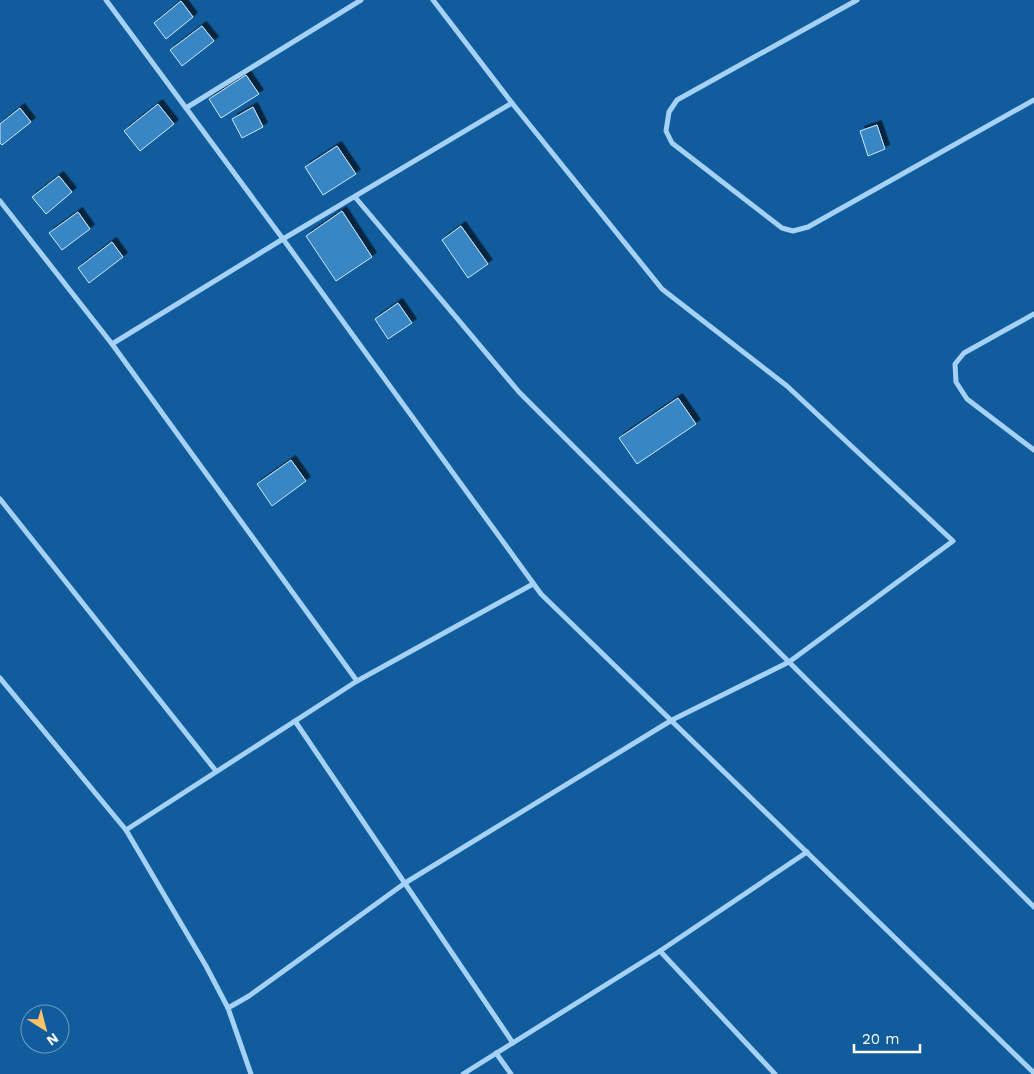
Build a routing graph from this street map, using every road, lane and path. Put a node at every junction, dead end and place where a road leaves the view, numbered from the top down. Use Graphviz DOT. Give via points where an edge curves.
graph roads {
  1 [pos="106,0"];
  2 [pos="361,0"];
  3 [pos="433,0"];
  4 [pos="857,0"];
  5 [pos="1034,100"];
  6 [pos="512,103"];
  7 [pos="186,108"];
  8 [pos="355,197"];
  9 [pos="0,201"];
  10 [pos="283,239"];
  11 [pos="1034,314"];
  12 [pos="112,344"];
  13 [pos="1034,450"];
  14 [pos="0,499"];
  15 [pos="534,584"];
  16 [pos="790,662"];
  17 [pos="0,678"];
  18 [pos="357,681"];
  19 [pos="672,720"];
  20 [pos="295,721"];
  21 [pos="216,771"];
  22 [pos="126,830"];
  23 [pos="807,852"];
  24 [pos="404,883"];
  25 [pos="1034,907"];
  26 [pos="660,952"];
  27 [pos="228,1008"];
  28 [pos="513,1043"];
  29 [pos="496,1053"];
  30 [pos="1034,1073"];
  31 [pos="251,1074"];
  32 [pos="463,1074"];
  33 [pos="511,1074"];
  34 [pos="775,1074"];
  1 -- 7 [label="street"];
  2 -- 7 [label="street"];
  3 -- 6 [label="street"];
  4 -- 5 [label="street" via="677,100 669,112 666,131 672,143 782,228 793,231 808,227"];
  6 -- 8 [label="street"];
  6 -- 16 [label="street" via="662,289 787,386 953,541"];
  7 -- 10 [label="street"];
  8 -- 10 [label="street"];
  8 -- 16 [label="street" via="519,392"];
  9 -- 12 [label="street"];
  10 -- 12 [label="street"];
  10 -- 15 [label="street"];
  11 -- 13 [label="street" via="964,353 955,364 956,382 967,398"];
  12 -- 18 [label="street"];
  14 -- 21 [label="street"];
  15 -- 18 [label="street"];
  15 -- 19 [label="street"];
  16 -- 19 [label="street"];
  16 -- 25 [label="street"];
  17 -- 22 [label="street"];
  18 -- 20 [label="street"];
  19 -- 23 [label="street"];
  19 -- 24 [label="street"];
  20 -- 21 [label="street"];
  20 -- 24 [label="street"];
  21 -- 22 [label="street"];
  22 -- 27 [label="street"];
  23 -- 26 [label="street"];
  23 -- 30 [label="street"];
  24 -- 27 [label="street" via="250,996"];
  24 -- 28 [label="street"];
  26 -- 28 [label="street"];
  26 -- 34 [label="street"];
  27 -- 31 [label="street"];
  28 -- 29 [label="street"];
  29 -- 32 [label="street"];
  29 -- 33 [label="street"];
}
